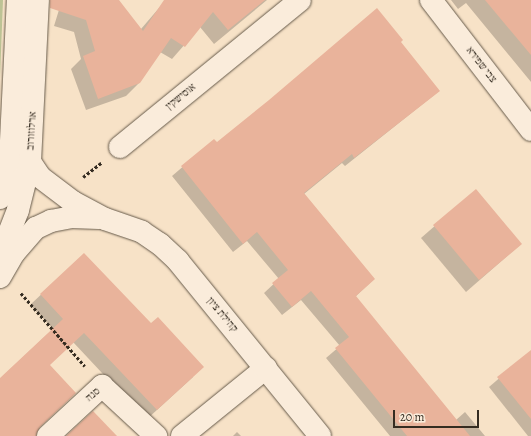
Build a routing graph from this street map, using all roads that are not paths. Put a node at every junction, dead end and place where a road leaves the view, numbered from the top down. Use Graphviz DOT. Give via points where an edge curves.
graph roads {
  1 [pos="18,0"];
  2 [pos="38,0"];
  3 [pos="300,0"];
  4 [pos="431,0"];
  5 [pos="531,130"];
  6 [pos="120,147"];
  7 [pos="30,162"];
  8 [pos="0,198"];
  9 [pos="104,219"];
  10 [pos="1,269"];
  11 [pos="266,368"];
  12 [pos="48,436"];
  13 [pos="156,436"];
  14 [pos="182,436"];
  15 [pos="320,436"];
  1 -- 8 [label="street, ארלוזורוב" via="10,161"];
  2 -- 7 [label="street, ארלוזורוב"];
  3 -- 6 [label="street, אוסישקין"];
  4 -- 5 [label="street, צבי שפירא"];
  7 -- 9 [label="street, קהילת ציון" via="40,177 62,195"];
  7 -- 10 [label="street, ארלוזורוב"];
  9 -- 10 [label="street, קהילת ציון" via="71,217 50,221 36,228"];
  9 -- 11 [label="street, קהילת ציון" via="142,232 160,244 178,261"];
  11 -- 14 [label="street"];
  11 -- 15 [label="street, קהילת ציון"];
  12 -- 13 [label="street, סנה" via="102,386"];
}
